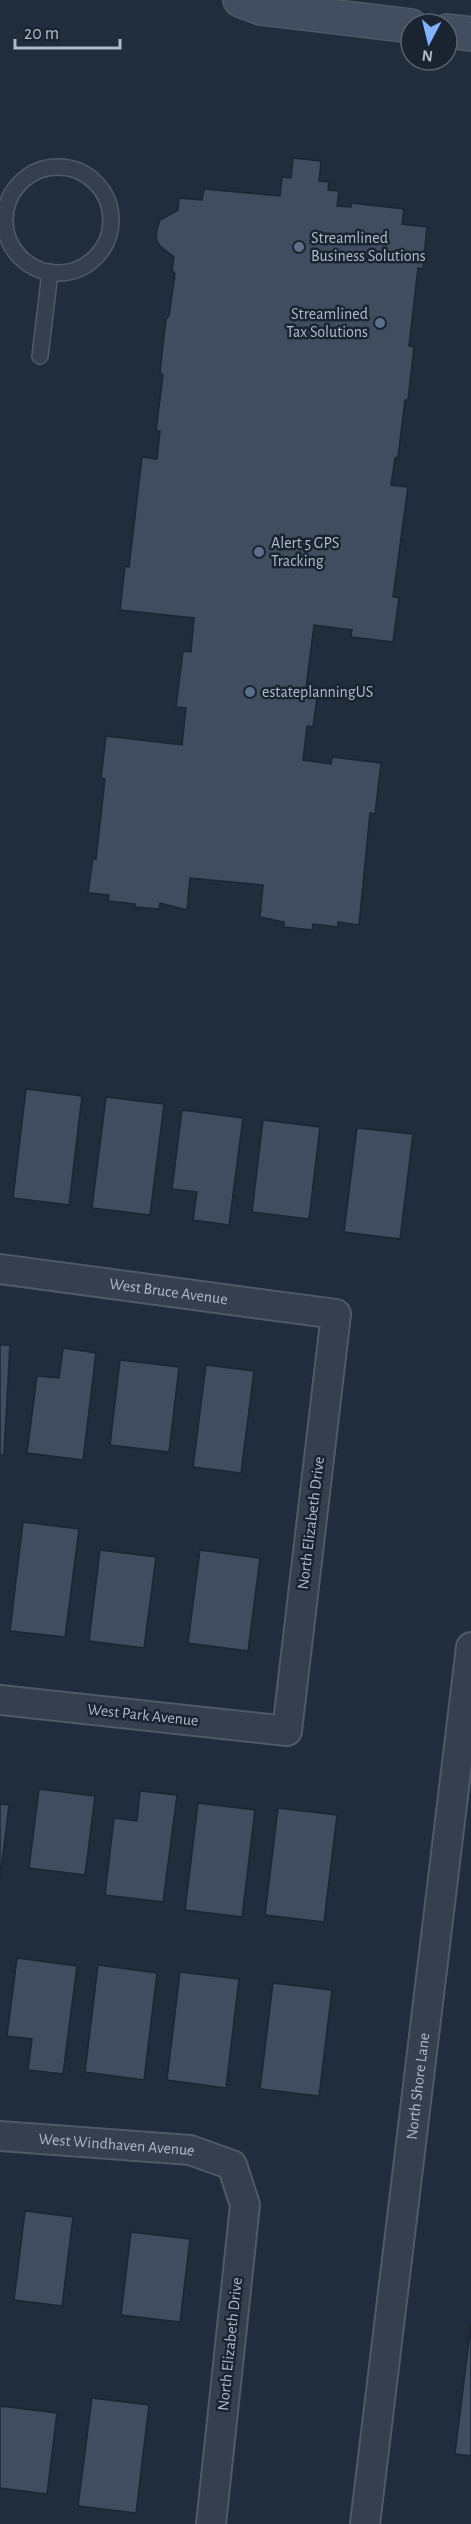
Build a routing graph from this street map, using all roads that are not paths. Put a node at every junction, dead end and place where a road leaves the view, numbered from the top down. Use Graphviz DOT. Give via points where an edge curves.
graph roads {
  1 [pos="240,0"];
  2 [pos="399,25"];
  3 [pos="3,215"];
  4 [pos="50,272"];
  5 [pos="40,356"];
  6 [pos="0,1269"];
  7 [pos="336,1314"];
  8 [pos="471,1647"];
  9 [pos="0,1700"];
  10 [pos="287,1731"];
  11 [pos="0,2136"];
  12 [pos="232,2165"];
  13 [pos="211,2524"];
  14 [pos="365,2524"];
  1 -- 2 [label="main road" via="261,8"];
  3 -- 4 [label="lane" via="12,246 35,267"];
  3 -- 4 [label="lane" via="18,185 48,168 72,168 96,182 111,213 108,240 85,265 65,273"];
  4 -- 5 [label="lane"];
  6 -- 7 [label="street, West Bruce Avenue"];
  7 -- 10 [label="street, North Elizabeth Drive"];
  8 -- 14 [label="street, North Shore Lane"];
  9 -- 10 [label="street, West Park Avenue"];
  11 -- 12 [label="street, West Windhaven Avenue" via="190,2150"];
  12 -- 13 [label="street, North Elizabeth Drive" via="245,2205"];
}
